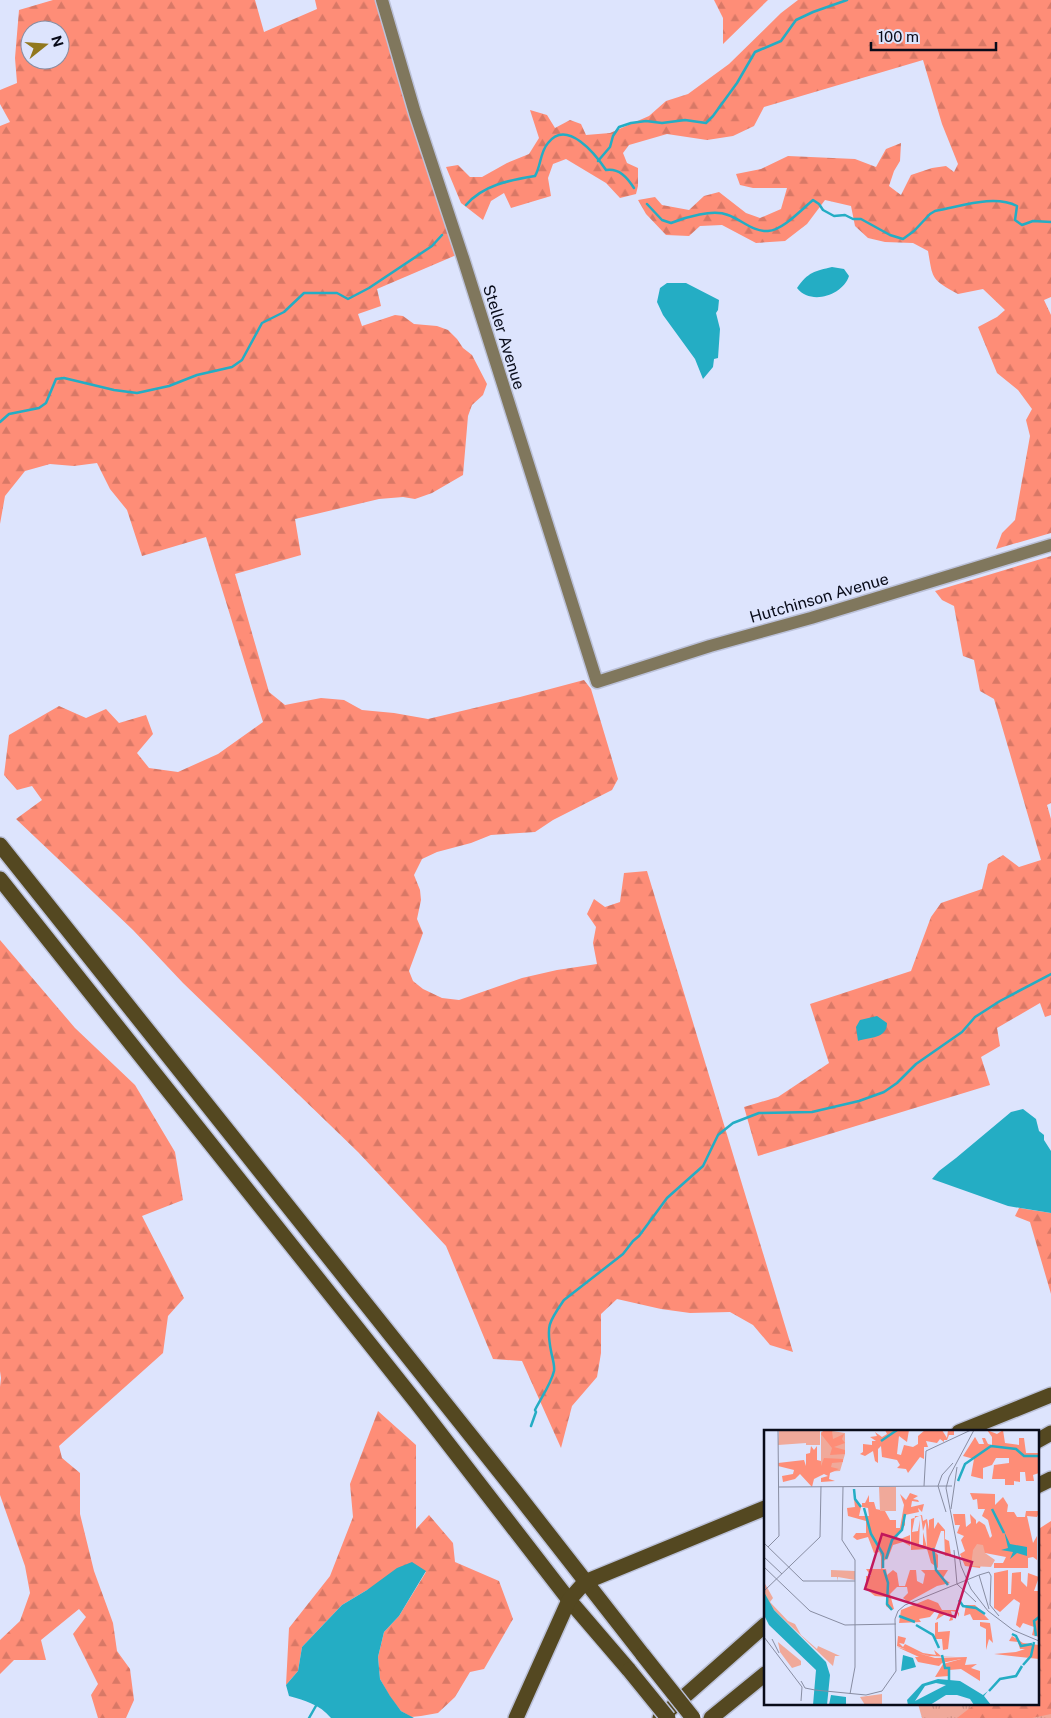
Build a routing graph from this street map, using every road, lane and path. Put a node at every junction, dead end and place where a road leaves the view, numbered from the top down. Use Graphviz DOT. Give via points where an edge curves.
graph roads {
  1 [pos="382,0"];
  2 [pos="1051,545"];
  3 [pos="597,682"];
  4 [pos="0,845"];
  5 [pos="0,879"];
  6 [pos="1051,1395"];
  7 [pos="964,1430"];
  8 [pos="1051,1433"];
  9 [pos="1038,1440"];
  10 [pos="1051,1479"];
  11 [pos="1038,1486"];
  12 [pos="764,1508"];
  13 [pos="585,1582"];
  14 [pos="569,1600"];
  15 [pos="764,1626"];
  16 [pos="764,1675"];
  17 [pos="715,1715"];
  18 [pos="516,1718"];
  19 [pos="660,1718"];
  20 [pos="668,1718"];
  21 [pos="693,1718"];
  1 -- 3 [label="street, Steller Avenue" via="415,114"];
  2 -- 3 [label="street, Hutchinson Avenue"];
  4 -- 13 [label="highway"];
  5 -- 14 [label="highway" via="416,1402"];
  6 -- 7 [label="highway"];
  8 -- 9 [label="highway"];
  10 -- 11 [label="highway"];
  12 -- 13 [label="highway"];
  13 -- 14 [label="highway"];
  13 -- 21 [label="highway, bridge"];
  14 -- 18 [label="highway"];
  14 -- 20 [label="highway, bridge"];
  15 -- 19 [label="highway"];
  16 -- 17 [label="highway"];
}
